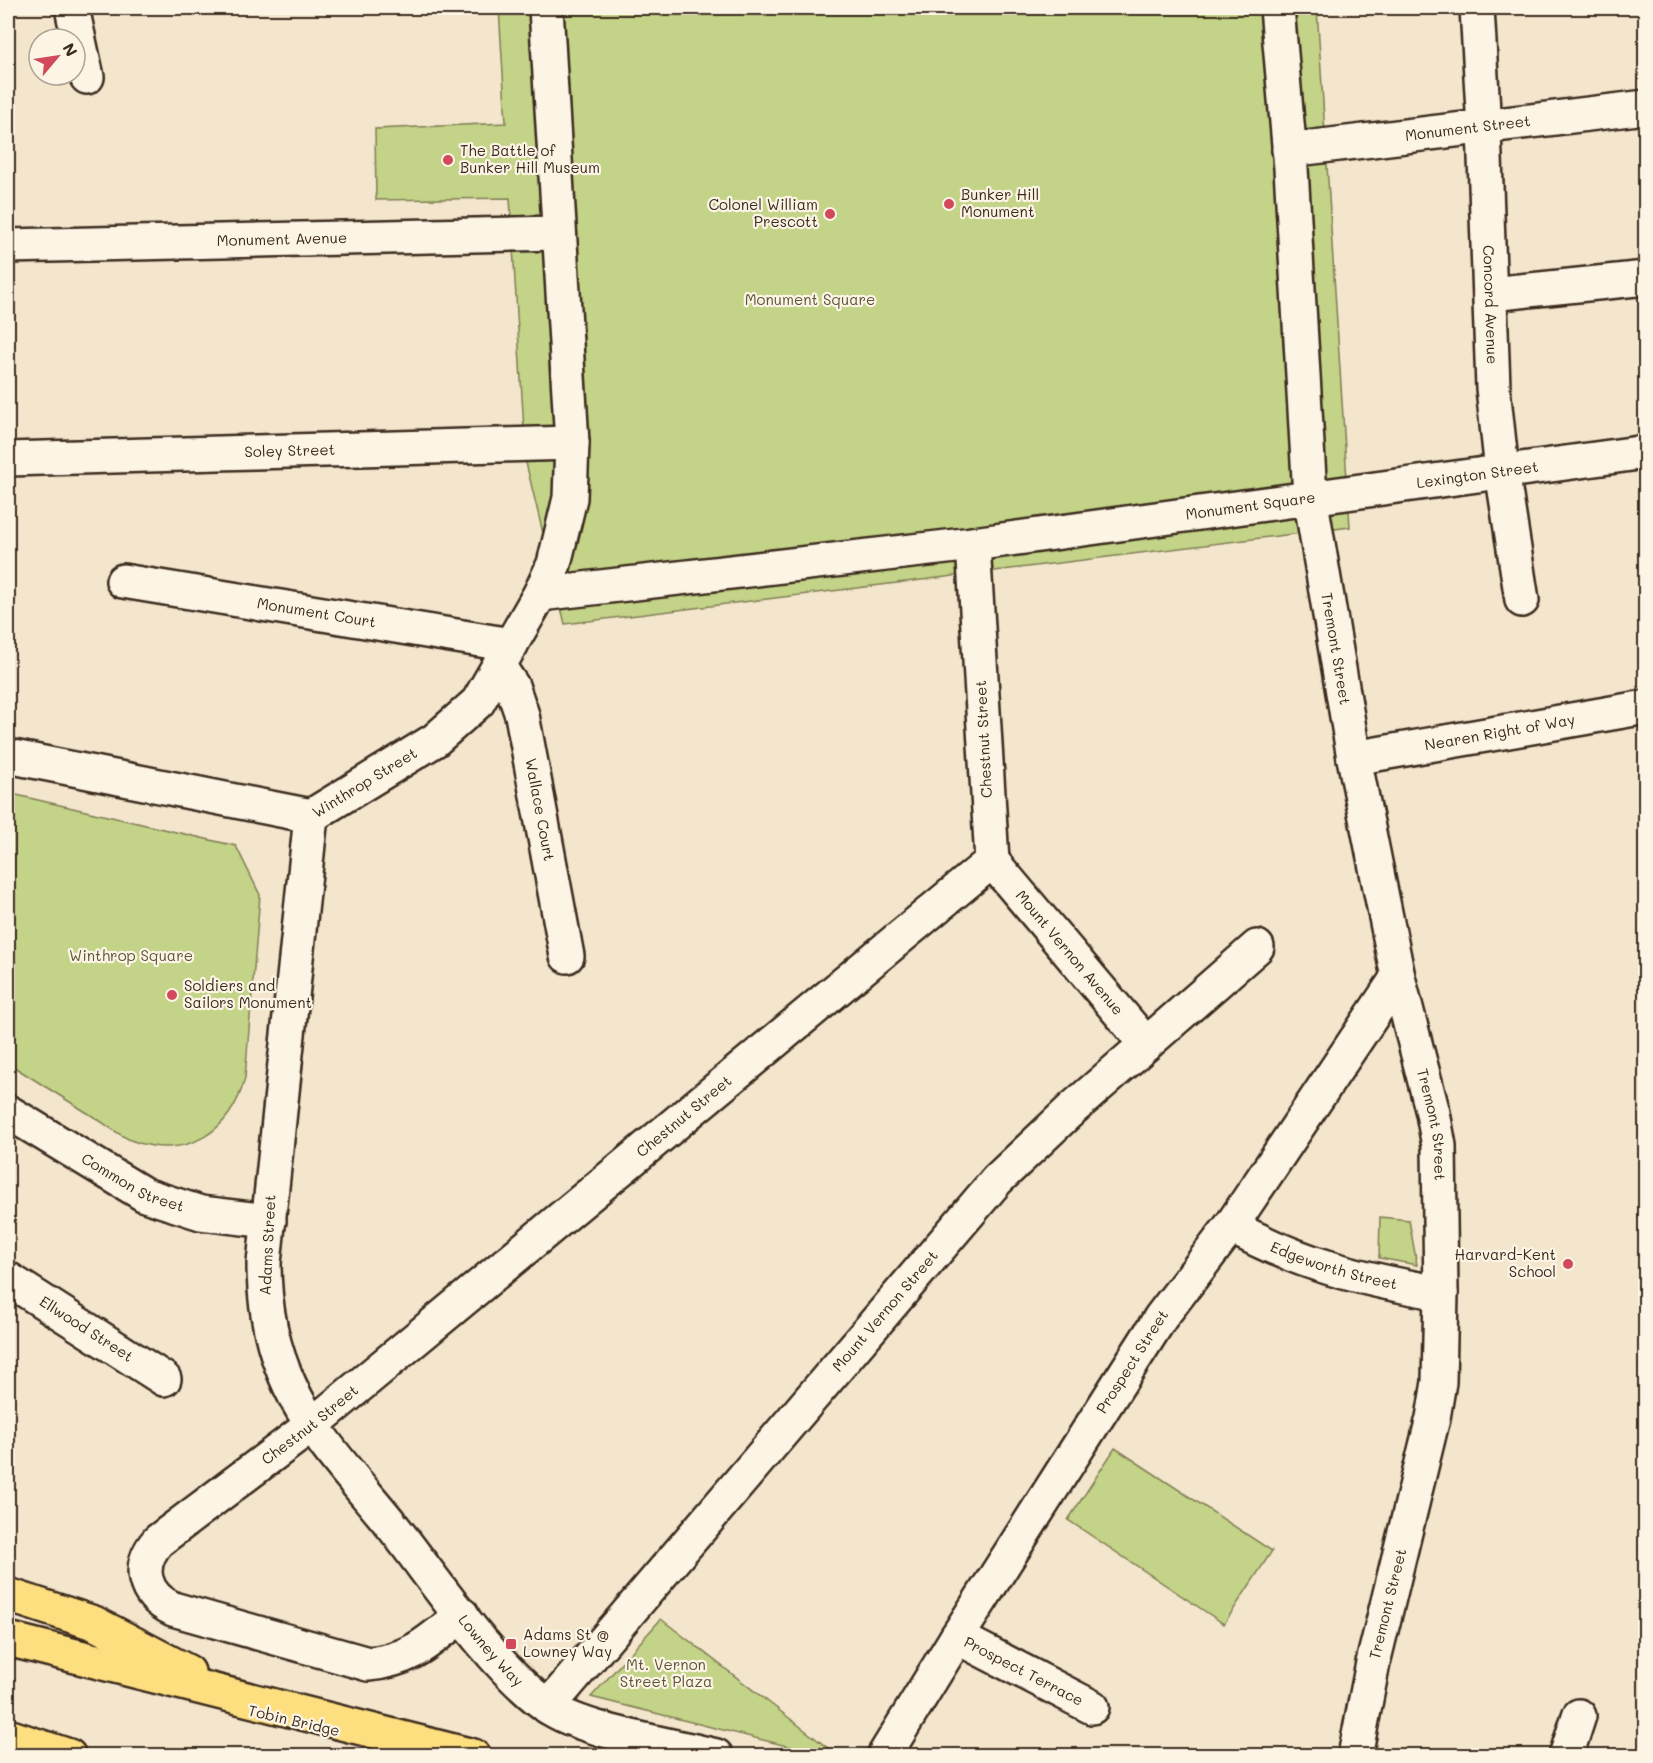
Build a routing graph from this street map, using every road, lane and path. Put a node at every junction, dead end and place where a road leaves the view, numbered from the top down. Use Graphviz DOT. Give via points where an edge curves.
graph roads {
  1 [pos="72,8"];
  2 [pos="546,8"];
  3 [pos="1277,8"];
  4 [pos="1477,8"];
  5 [pos="76,27"];
  6 [pos="1646,107"];
  7 [pos="1484,128"];
  8 [pos="1289,150"];
  9 [pos="558,233"];
  10 [pos="8,246"];
  11 [pos="1646,279"];
  12 [pos="1490,294"];
  13 [pos="572,443"];
  14 [pos="1646,452"];
  15 [pos="8,459"];
  16 [pos="1502,471"];
  17 [pos="1310,496"];
  18 [pos="973,544"];
  19 [pos="123,581"];
  20 [pos="540,594"];
  21 [pos="1522,600"];
  22 [pos="505,656"];
  23 [pos="1646,707"];
  24 [pos="8,756"];
  25 [pos="1354,758"];
  26 [pos="311,816"];
  27 [pos="992,861"];
  28 [pos="1257,947"];
  29 [pos="567,956"];
  30 [pos="1398,977"];
  31 [pos="1146,1044"];
  32 [pos="8,1112"];
  33 [pos="269,1221"];
  34 [pos="1231,1226"];
  35 [pos="8,1279"];
  36 [pos="1441,1293"];
  37 [pos="164,1379"];
  38 [pos="312,1425"];
  39 [pos="144,1578"];
  40 [pos="8,1594"];
  41 [pos="462,1615"];
  42 [pos="957,1637"];
  43 [pos="8,1639"];
  44 [pos="146,1686"];
  45 [pos="238,1697"];
  46 [pos="548,1707"];
  47 [pos="1092,1707"];
  48 [pos="1579,1716"];
  49 [pos="8,1736"];
  50 [pos="8,1750"];
  51 [pos="41,1755"];
  52 [pos="69,1755"];
  53 [pos="442,1755"];
  54 [pos="473,1755"];
  55 [pos="716,1755"];
  56 [pos="884,1755"];
  57 [pos="1355,1755"];
  58 [pos="1566,1755"];
  1 -- 5 [label="street"];
  2 -- 9 [label="street"];
  3 -- 8 [label="street, Monument Square"];
  4 -- 7 [label="street, Concord Avenue"];
  6 -- 7 [label="street, Monument Street"];
  7 -- 8 [label="street, Monument Street"];
  7 -- 12 [label="street, Concord Avenue"];
  8 -- 17 [label="street, Monument Square"];
  9 -- 10 [label="street, Monument Avenue"];
  9 -- 13 [label="street"];
  11 -- 12 [label="street"];
  12 -- 16 [label="street, Concord Avenue" via="1493,388"];
  13 -- 15 [label="street, Soley Street"];
  13 -- 20 [label="street" via="570,498 563,532"];
  14 -- 16 [label="street, Lexington Street"];
  16 -- 17 [label="street, Lexington Street"];
  16 -- 21 [label="street, Concord Avenue"];
  17 -- 18 [label="street, Monument Square"];
  17 -- 25 [label="street, Tremont Street"];
  18 -- 20 [label="street, Monument Square"];
  18 -- 27 [label="street, Chestnut Street"];
  19 -- 22 [label="street, Monument Court"];
  20 -- 22 [label="street, Winthrop Street"];
  22 -- 26 [label="street, Winthrop Street" via="478,702 452,728"];
  22 -- 29 [label="street, Wallace Court" via="522,715"];
  23 -- 25 [label="street, Nearen Right of Way"];
  24 -- 26 [label="street, Winthrop Street"];
  25 -- 30 [label="street, Tremont Street"];
  26 -- 33 [label="street, Adams Street"];
  27 -- 31 [label="street, Mount Vernon Avenue"];
  27 -- 38 [label="street, Chestnut Street"];
  28 -- 31 [label="street, Mount Vernon Street"];
  30 -- 34 [label="street, Prospect Street"];
  30 -- 36 [label="street, Tremont Street" via="1439,1146"];
  31 -- 46 [label="street, Mount Vernon Street" via="998,1180"];
  32 -- 33 [label="street, Common Street" via="145,1195 201,1213"];
  33 -- 38 [label="street, Adams Street" via="264,1295 268,1325 290,1387"];
  34 -- 36 [label="street, Edgeworth Street" via="1266,1246 1373,1282"];
  34 -- 42 [label="street, Prospect Street" via="1161,1317"];
  35 -- 37 [label="street, Ellwood Street"];
  36 -- 57 [label="street, Tremont Street" via="1439,1382 1433,1418 1373,1663"];
  38 -- 39 [label="street, Chestnut Street" via="158,1541 147,1557"];
  38 -- 41 [label="street, Adams Street"];
  39 -- 41 [label="street, Lowney Way" via="154,1596 173,1609 368,1664 393,1662 420,1648"];
  40 -- 45 [label="main road" via="94,1623"];
  41 -- 46 [label="street, Lowney Way" via="516,1678"];
  42 -- 47 [label="street, Prospect Terrace"];
  42 -- 56 [label="street, Prospect Street"];
  43 -- 45 [label="main road"];
  44 -- 53 [label="main road, Tobin Bridge"];
  45 -- 54 [label="main road, Tobin Bridge"];
  46 -- 55 [label="street, Lowney Way" via="581,1723"];
  48 -- 58 [label="street"];
  49 -- 52 [label="main road"];
  50 -- 51 [label="main road"];
}
